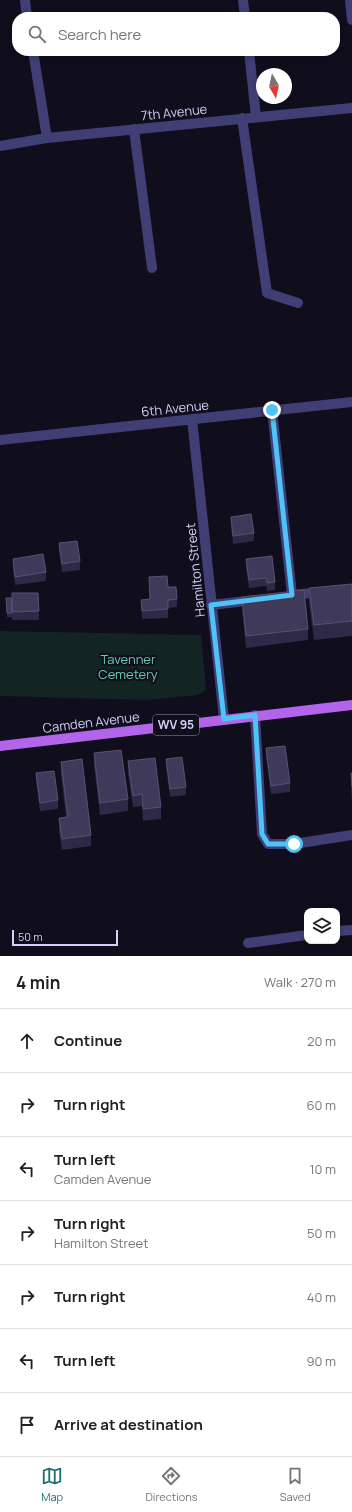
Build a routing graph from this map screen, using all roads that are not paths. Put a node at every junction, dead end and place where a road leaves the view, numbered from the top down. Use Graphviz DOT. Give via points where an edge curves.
graph roads {
  1 [pos="25,0"];
  2 [pos="243,0"];
  3 [pos="350,0"];
  4 [pos="26,12"];
  5 [pos="244,12"];
  6 [pos="352,20"];
  7 [pos="34,56"];
  8 [pos="250,56"];
  9 [pos="352,108"];
  10 [pos="256,117"];
  11 [pos="242,118"];
  12 [pos="134,129"];
  13 [pos="46,138"];
  14 [pos="0,146"];
  15 [pos="152,268"];
  16 [pos="298,302"];
  17 [pos="352,402"];
  18 [pos="272,410"];
  19 [pos="192,419"];
  20 [pos="0,440"];
  21 [pos="337,590"];
  22 [pos="292,595"];
  23 [pos="277,597"];
  24 [pos="263,599"];
  25 [pos="211,605"];
  26 [pos="352,705"];
  27 [pos="255,715"];
  28 [pos="224,719"];
  29 [pos="0,746"];
  30 [pos="352,836"];
  31 [pos="352,930"];
  32 [pos="340,932"];
  33 [pos="304,935"];
  34 [pos="248,943"];
  1 -- 4 [label="street"];
  2 -- 5 [label="street"];
  3 -- 6 [label="street"];
  7 -- 13 [label="street"];
  8 -- 10 [label="street"];
  9 -- 10 [label="street, 7th Avenue"];
  10 -- 11 [label="street, 7th Avenue"];
  11 -- 12 [label="street, 7th Avenue"];
  11 -- 16 [label="street" via="267,293"];
  12 -- 13 [label="street, 7th Avenue"];
  12 -- 15 [label="street"];
  13 -- 14 [label="street, 7th Avenue"];
  17 -- 18 [label="street, 6th Avenue"];
  18 -- 19 [label="street, 6th Avenue"];
  18 -- 22 [label="street"];
  19 -- 20 [label="street, 6th Avenue"];
  19 -- 25 [label="street, Hamilton Street"];
  21 -- 22 [label="street"];
  22 -- 23 [label="street"];
  24 -- 25 [label="street"];
  25 -- 28 [label="street, Hamilton Street"];
  26 -- 27 [label="main road, Camden Avenue / WV 95"];
  27 -- 28 [label="main road, Camden Avenue / WV 95"];
  27 -- 30 [label="street" via="262,834 268,844 294,844"];
  28 -- 29 [label="main road, Camden Avenue / WV 95"];
  31 -- 32 [label="street"];
  33 -- 34 [label="street"];
}
